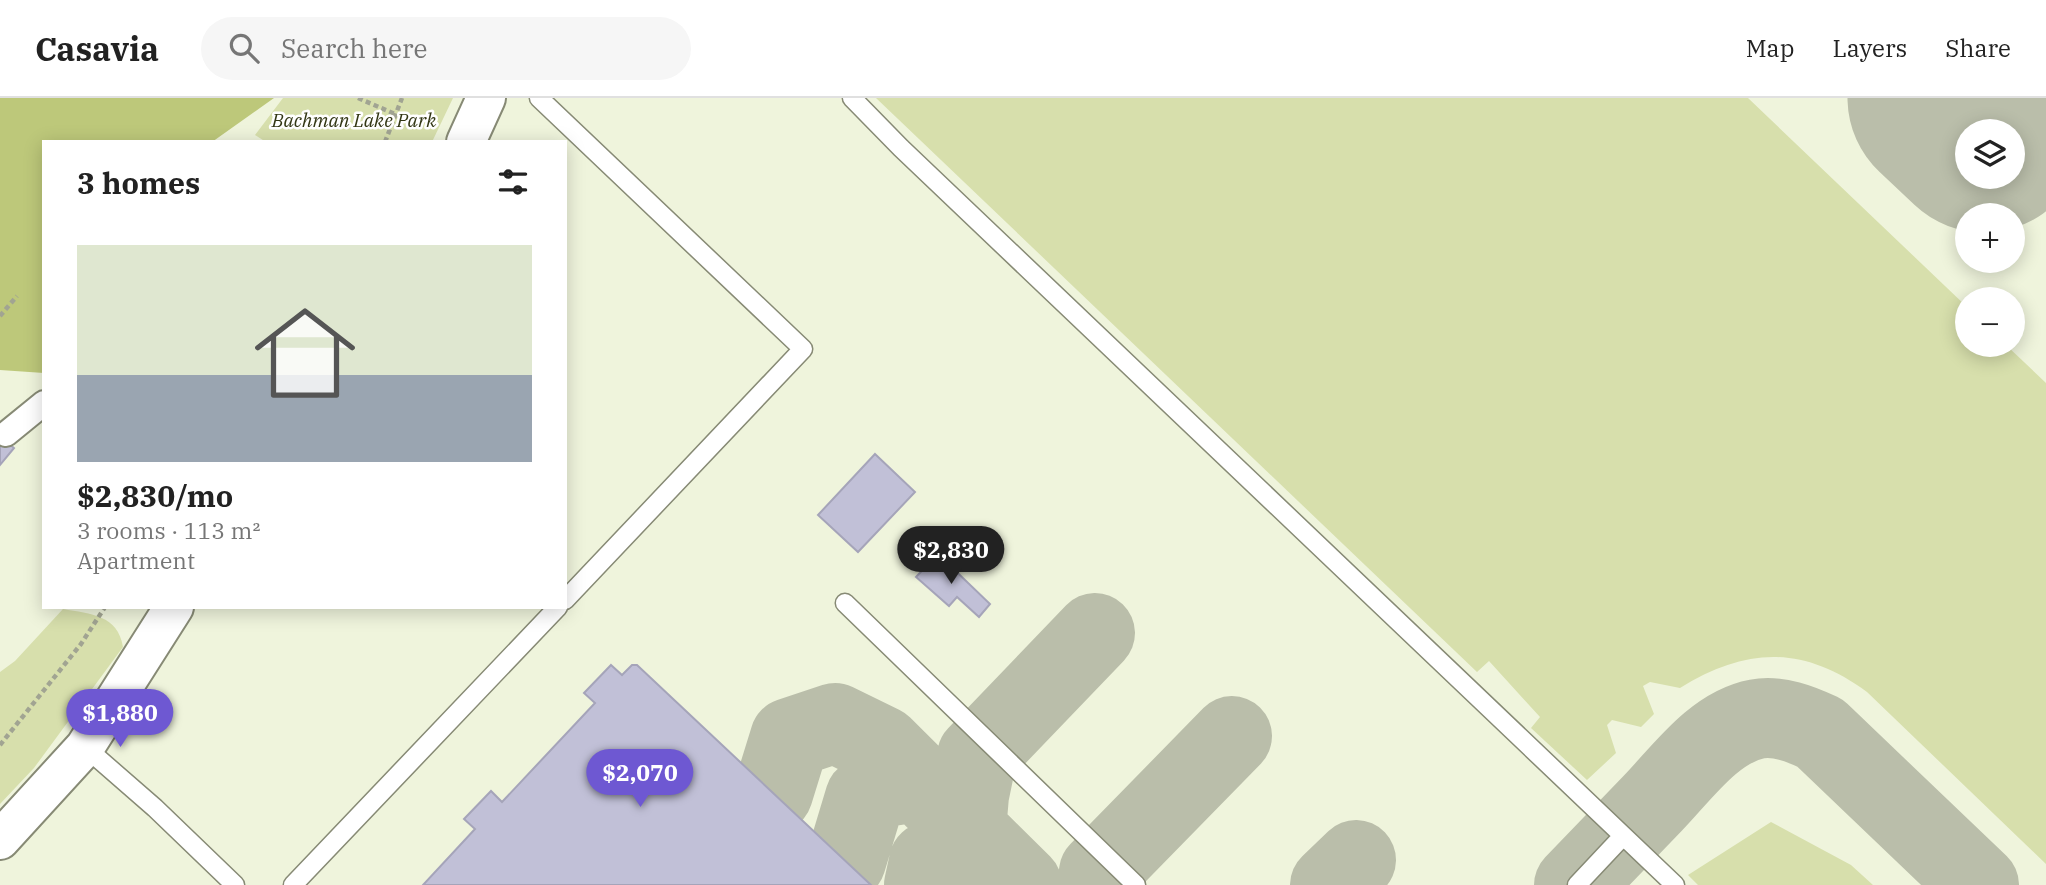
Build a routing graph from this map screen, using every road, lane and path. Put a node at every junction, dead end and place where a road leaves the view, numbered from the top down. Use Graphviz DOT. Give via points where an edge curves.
graph roads {
  1 [pos="358,98"];
  2 [pos="402,98"];
  3 [pos="486,98"];
  4 [pos="539,98"];
  5 [pos="852,98"];
  6 [pos="395,114"];
  7 [pos="386,140"];
  8 [pos="467,140"];
  9 [pos="17,296"];
  10 [pos="0,316"];
  11 [pos="42,405"];
  12 [pos="6,434"];
  13 [pos="567,598"];
  14 [pos="845,603"];
  15 [pos="103,609"];
  16 [pos="173,609"];
  17 [pos="556,609"];
  18 [pos="0,745"];
  19 [pos="85,747"];
  20 [pos="1623,836"];
  21 [pos="0,840"];
  22 [pos="235,885"];
  23 [pos="293,885"];
  24 [pos="1136,885"];
  25 [pos="1577,885"];
  26 [pos="1675,885"];
  1 -- 6 [label="path"];
  2 -- 6 [label="path"];
  3 -- 8 [label="street"];
  4 -- 13 [label="lane" via="803,349"];
  5 -- 20 [label="lane"];
  6 -- 7 [label="path"];
  9 -- 10 [label="path"];
  11 -- 12 [label="street"];
  14 -- 24 [label="lane"];
  15 -- 18 [label="path"];
  16 -- 19 [label="street"];
  17 -- 23 [label="lane"];
  19 -- 21 [label="street"];
  19 -- 22 [label="lane"];
  20 -- 25 [label="lane"];
  20 -- 26 [label="lane"];
}
